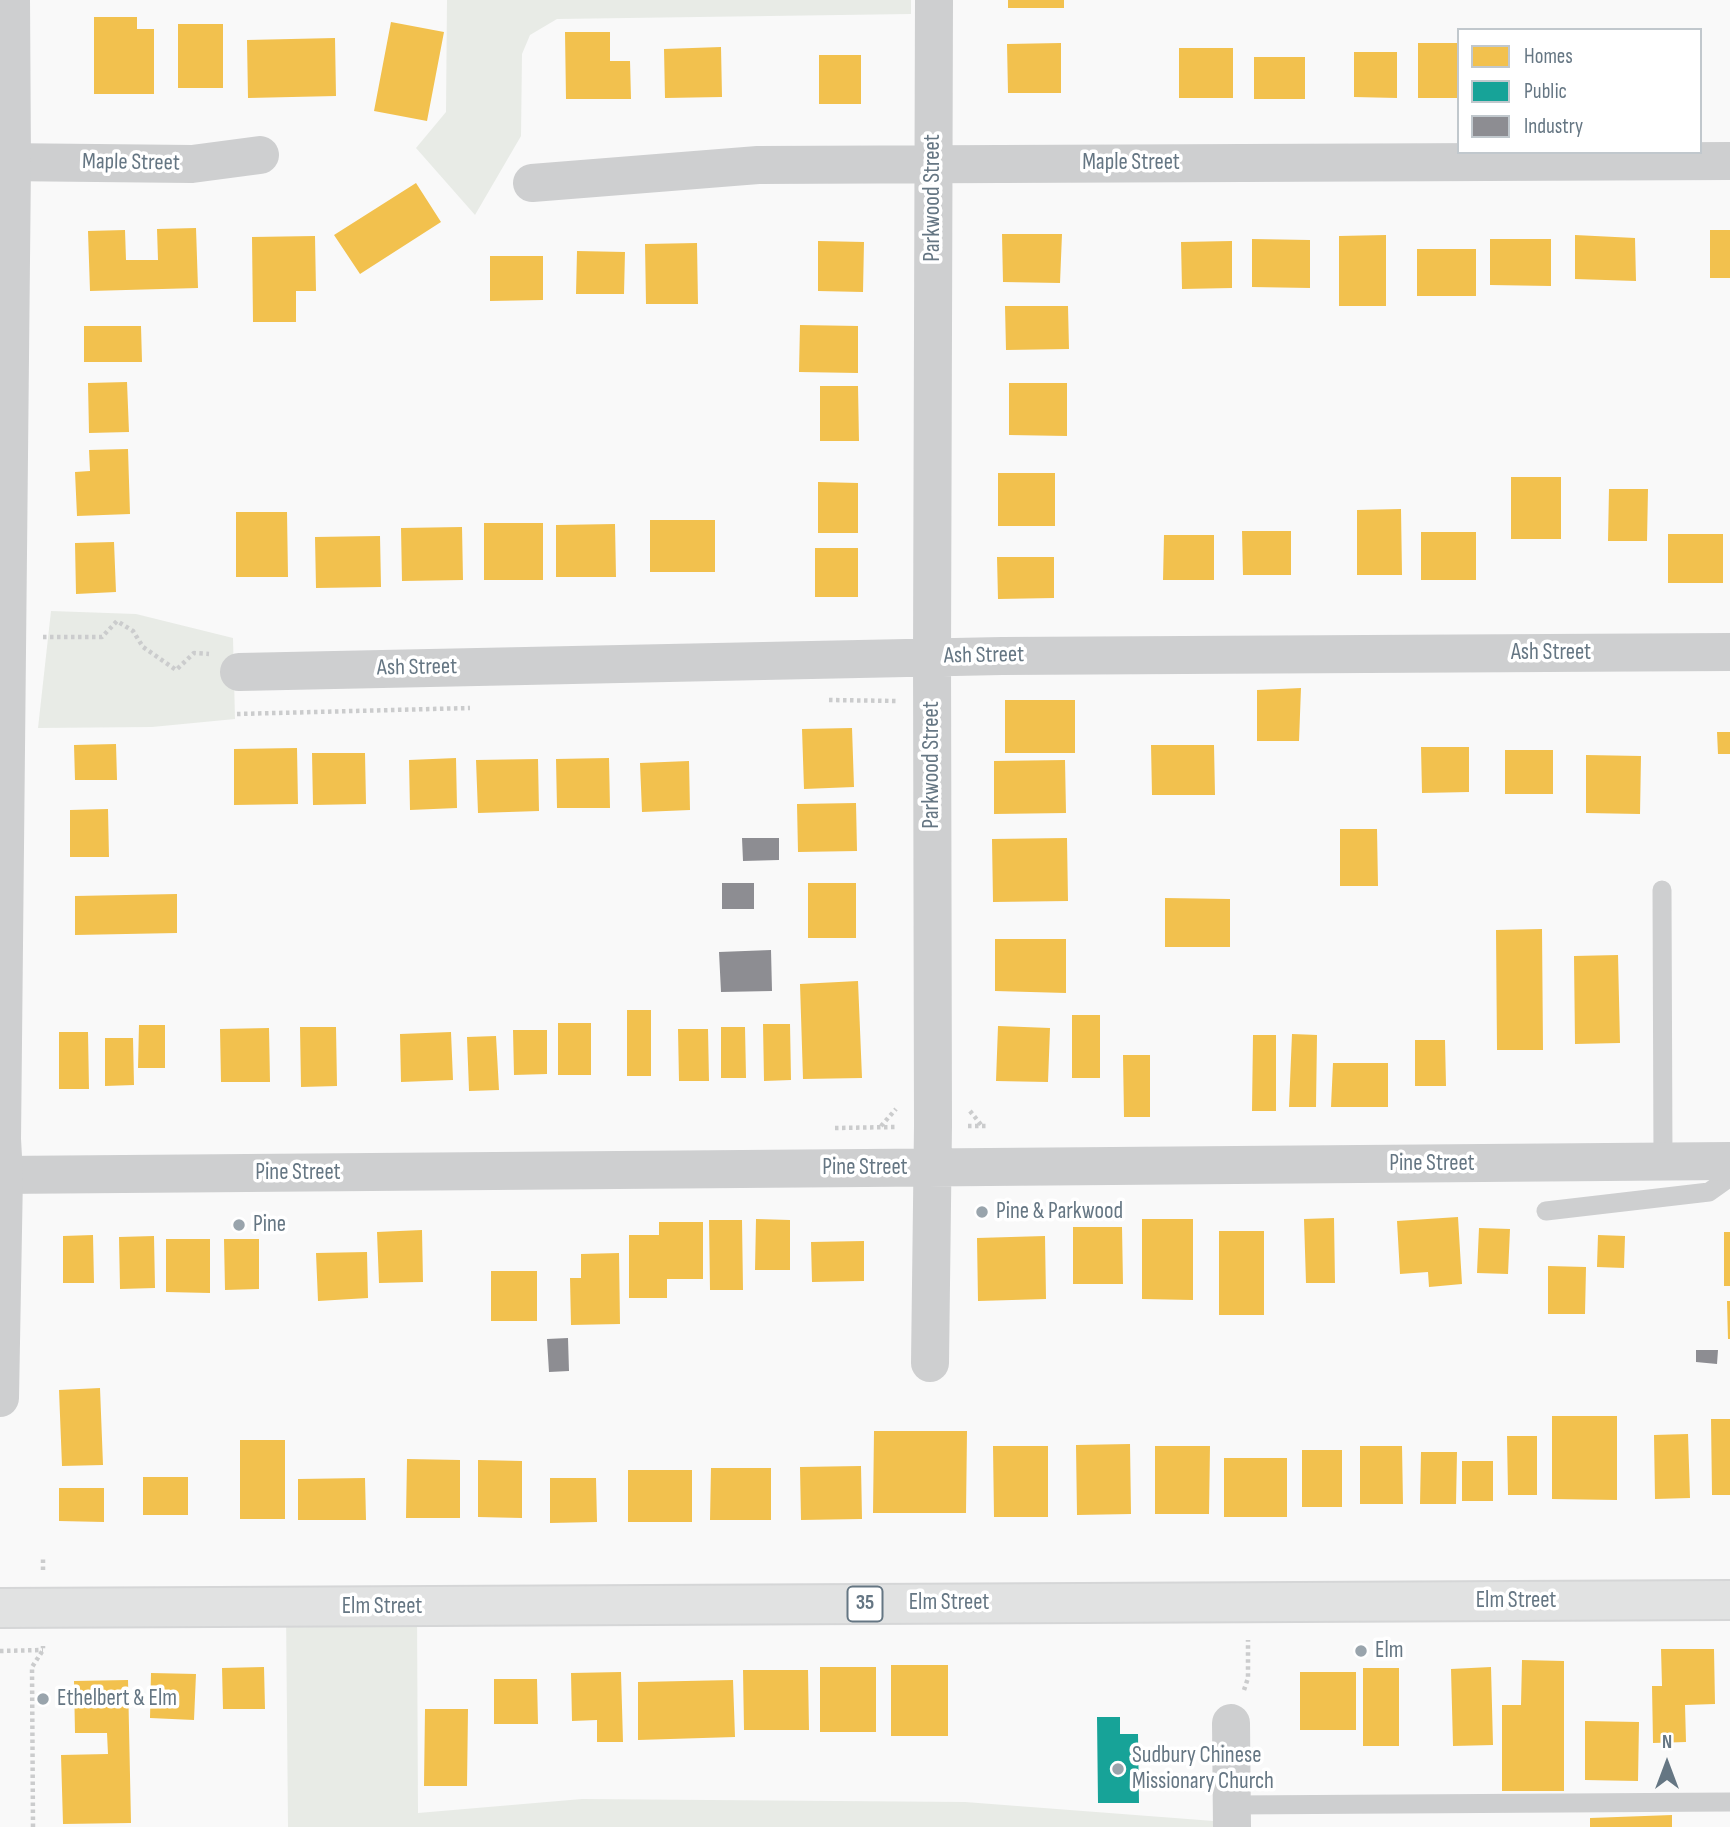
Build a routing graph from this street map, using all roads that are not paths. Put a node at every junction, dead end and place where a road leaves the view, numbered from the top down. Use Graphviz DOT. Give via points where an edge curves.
graph roads {
  1 [pos="12,0"];
  2 [pos="934,0"];
  3 [pos="260,155"];
  4 [pos="1730,161"];
  5 [pos="6,162"];
  6 [pos="933,164"];
  7 [pos="532,183"];
  8 [pos="1730,652"];
  9 [pos="932,657"];
  10 [pos="4,668"];
  11 [pos="239,672"];
  12 [pos="1662,890"];
  13 [pos="1730,1161"];
  14 [pos="1663,1162"];
  15 [pos="932,1168"];
  16 [pos="2,1175"];
  17 [pos="1730,1177"];
  18 [pos="1546,1211"];
  19 [pos="930,1363"];
  20 [pos="0,1398"];
  21 [pos="1730,1600"];
  22 [pos="0,1608"];
  23 [pos="1231,1723"];
  24 [pos="1730,1802"];
  25 [pos="1232,1816"];
  1 -- 5 [label="street"];
  2 -- 6 [label="street, Parkwood Street"];
  3 -- 5 [label="street, Maple Street" via="192,164"];
  4 -- 6 [label="street, Maple Street"];
  5 -- 10 [label="street"];
  6 -- 7 [label="street, Maple Street" via="758,165"];
  6 -- 9 [label="street, Parkwood Street"];
  8 -- 9 [label="street, Ash Street"];
  9 -- 11 [label="street, Ash Street"];
  9 -- 15 [label="street, Parkwood Street"];
  10 -- 16 [label="street"];
  12 -- 14 [label="lane"];
  13 -- 14 [label="street, Pine Street"];
  14 -- 15 [label="street, Pine Street"];
  15 -- 16 [label="street, Pine Street"];
  15 -- 19 [label="street, Parkwood Street"];
  16 -- 20 [label="street"];
  17 -- 18 [label="lane" via="1709,1192"];
  21 -- 22 [label="main road, Elm Street / 35"];
  23 -- 25 [label="street"];
  24 -- 25 [label="lane"];
}
